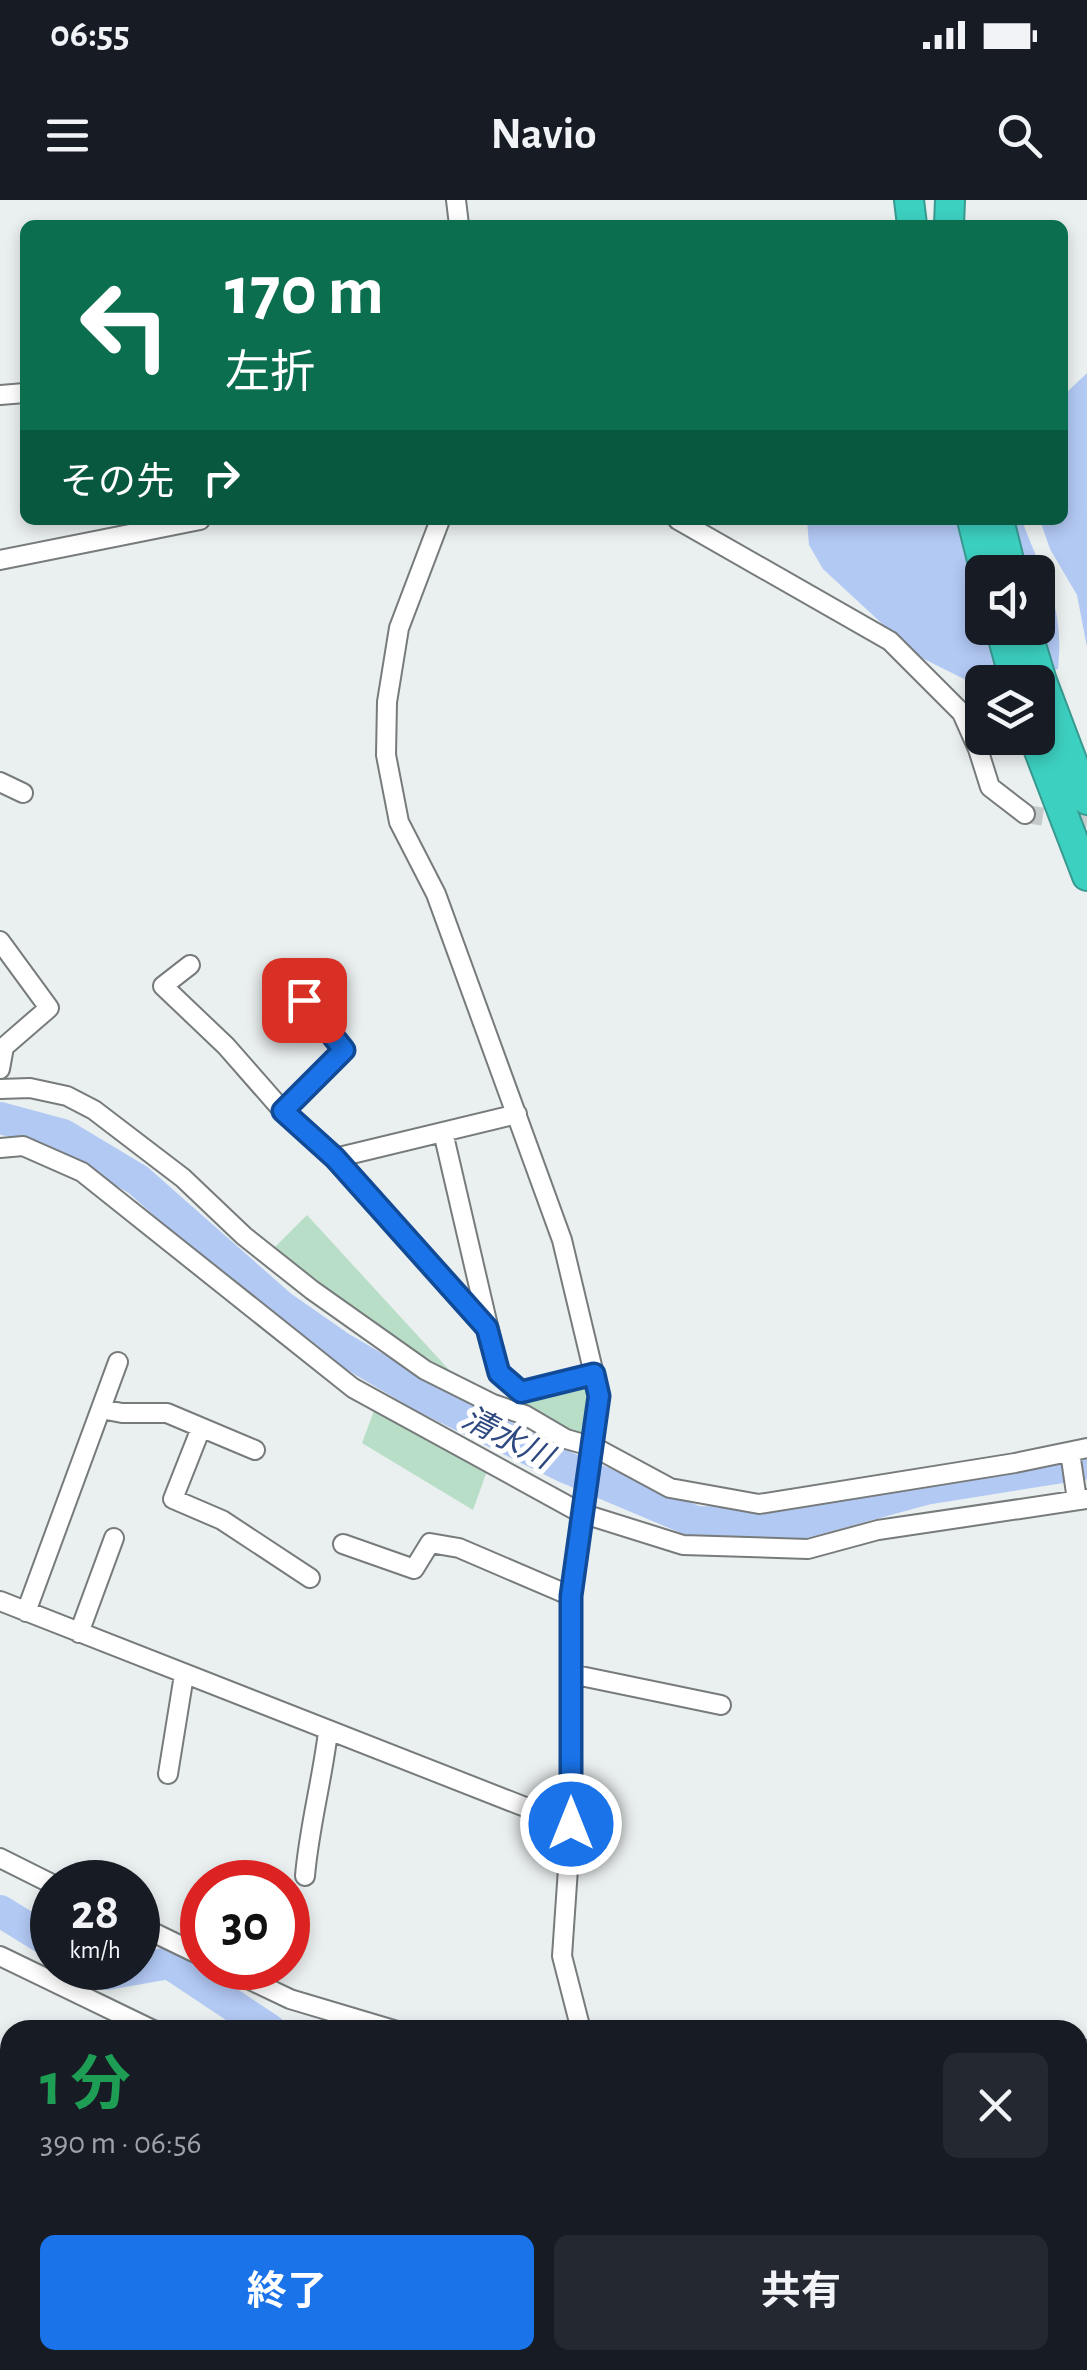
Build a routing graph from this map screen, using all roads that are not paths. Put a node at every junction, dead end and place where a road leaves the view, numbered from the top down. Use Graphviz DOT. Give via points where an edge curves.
graph roads {
  1 [pos="175,525"];
  2 [pos="438,525"];
  3 [pos="687,525"];
  4 [pos="973,525"];
  5 [pos="1000,525"];
  6 [pos="980,555"];
  7 [pos="1008,555"];
  8 [pos="0,560"];
  9 [pos="1055,735"];
  10 [pos="1041,755"];
  11 [pos="0,782"];
  12 [pos="23,793"];
  13 [pos="1087,800"];
  14 [pos="1025,814"];
  15 [pos="1087,876"];
  16 [pos="0,941"];
  17 [pos="190,965"];
  18 [pos="304,1000"];
  19 [pos="0,1070"];
  20 [pos="0,1089"];
  21 [pos="283,1111"];
  22 [pos="517,1114"];
  23 [pos="443,1132"];
  24 [pos="0,1148"];
  25 [pos="335,1158"];
  26 [pos="487,1328"];
  27 [pos="118,1362"];
  28 [pos="594,1374"];
  29 [pos="101,1409"];
  30 [pos="201,1428"];
  31 [pos="594,1447"];
  32 [pos="255,1450"];
  33 [pos="1079,1450"];
  34 [pos="1082,1500"];
  35 [pos="581,1513"];
  36 [pos="114,1538"];
  37 [pos="343,1544"];
  38 [pos="310,1578"];
  39 [pos="571,1596"];
  40 [pos="0,1601"];
  41 [pos="26,1612"];
  42 [pos="79,1632"];
  43 [pos="571,1674"];
  44 [pos="184,1675"];
  45 [pos="722,1704"];
  46 [pos="328,1732"];
  47 [pos="168,1774"];
  48 [pos="571,1824"];
  49 [pos="0,1858"];
  50 [pos="306,1860"];
  51 [pos="30,1873"];
  52 [pos="0,1956"];
  53 [pos="271,1990"];
  54 [pos="132,2020"];
  55 [pos="360,2020"];
  56 [pos="578,2020"];
  1 -- 8 [label="street"];
  2 -- 22 [label="street" via="399,628 386,755 398,822 436,894"];
  3 -- 14 [label="street" via="890,641 962,713 990,787"];
  4 -- 6 [label="highway"];
  5 -- 7 [label="highway"];
  9 -- 13 [label="highway"];
  10 -- 15 [label="highway"];
  11 -- 12 [label="street"];
  16 -- 19 [label="street" via="49,1008 4,1047"];
  17 -- 21 [label="street" via="162,986"];
  18 -- 21 [label="street" via="344,1050"];
  20 -- 31 [label="street" via="67,1096 94,1110 394,1350 476,1396"];
  21 -- 25 [label="street"];
  22 -- 23 [label="street"];
  22 -- 28 [label="street" via="562,1240"];
  23 -- 25 [label="street"];
  23 -- 26 [label="street"];
  24 -- 35 [label="street" via="22,1146 82,1172 353,1388"];
  25 -- 26 [label="street"];
  26 -- 28 [label="street" via="499,1373 521,1392"];
  27 -- 29 [label="street"];
  28 -- 31 [label="street"];
  29 -- 30 [label="street" via="167,1414"];
  29 -- 41 [label="street"];
  30 -- 32 [label="street"];
  30 -- 38 [label="street" via="173,1499 222,1520"];
  31 -- 33 [label="street" via="670,1488 759,1504"];
  31 -- 35 [label="street"];
  33 -- 34 [label="street"];
  34 -- 35 [label="street" via="878,1530 808,1549 683,1545"];
  35 -- 39 [label="street"];
  36 -- 42 [label="street"];
  37 -- 39 [label="street" via="414,1570 430,1542 459,1548"];
  39 -- 43 [label="street"];
  40 -- 41 [label="street"];
  41 -- 42 [label="street"];
  42 -- 44 [label="street"];
  43 -- 45 [label="street"];
  43 -- 48 [label="street"];
  44 -- 46 [label="street"];
  44 -- 47 [label="street"];
  46 -- 48 [label="street"];
  46 -- 50 [label="street"];
  48 -- 56 [label="street" via="562,1956"];
  49 -- 51 [label="street"];
  52 -- 54 [label="street"];
  53 -- 55 [label="street"];
}
